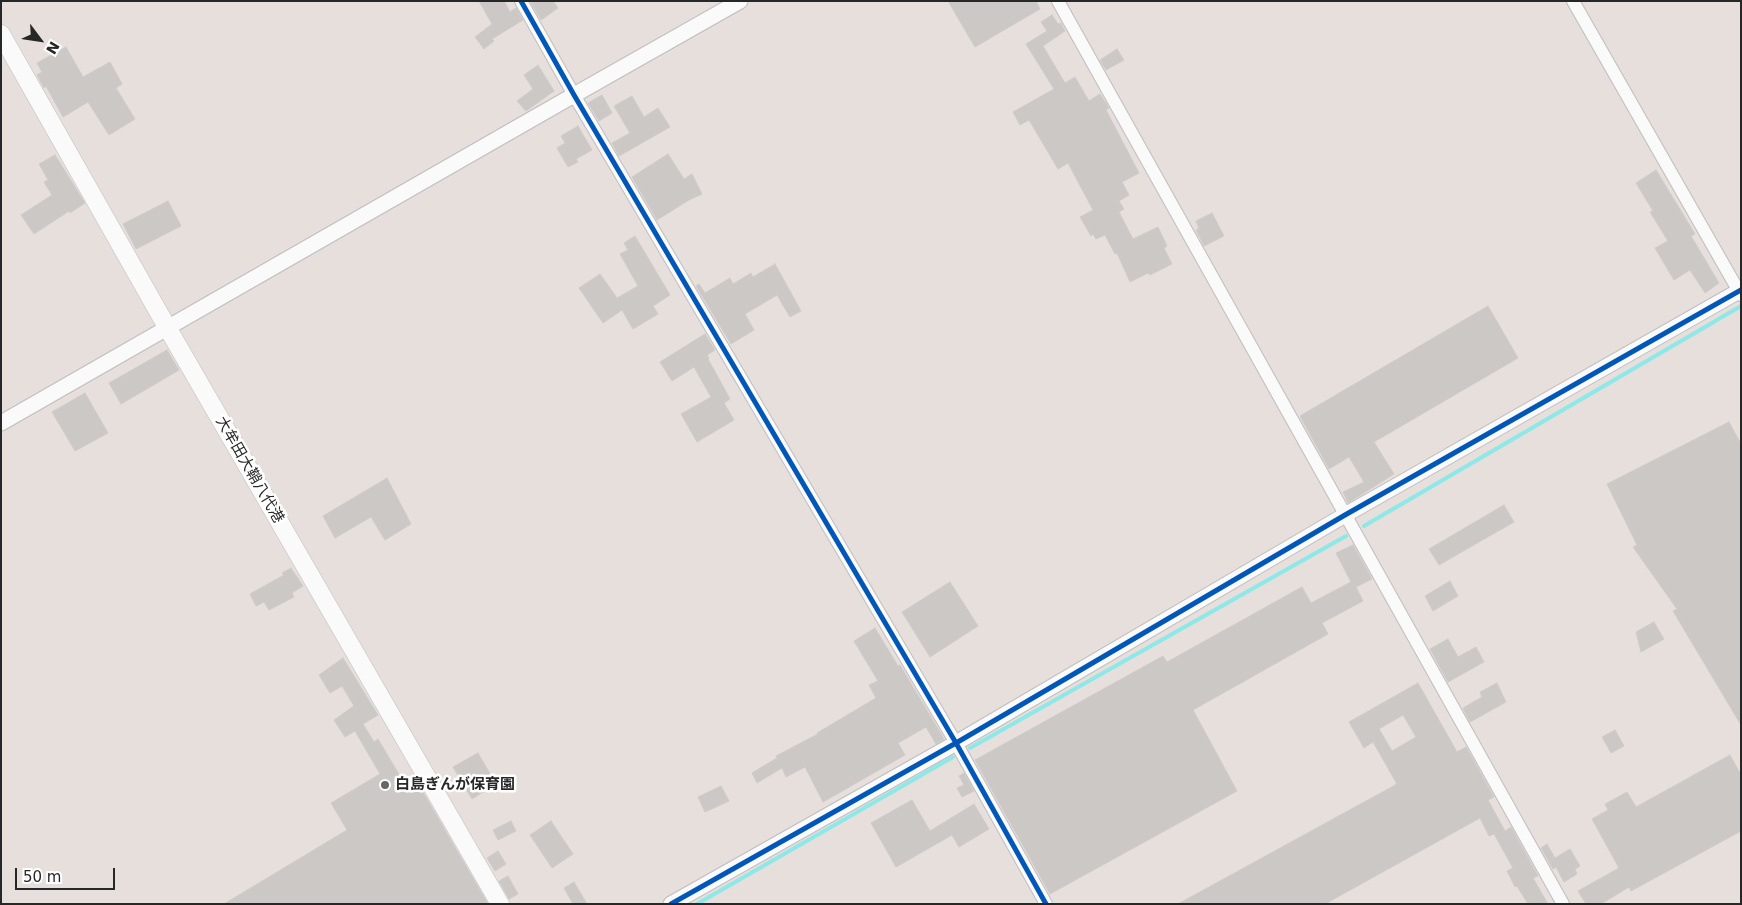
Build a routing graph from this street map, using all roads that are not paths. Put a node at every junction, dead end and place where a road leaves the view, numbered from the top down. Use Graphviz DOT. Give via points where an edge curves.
graph roads {
  1 [pos="522,1"];
  2 [pos="740,1"];
  3 [pos="1058,1"];
  4 [pos="1573,1"];
  5 [pos="1,34"];
  6 [pos="574,95"];
  7 [pos="1740,292"];
  8 [pos="166,328"];
  9 [pos="1,423"];
  10 [pos="1346,516"];
  11 [pos="956,743"];
  12 [pos="500,904"];
  13 [pos="671,904"];
  14 [pos="1046,904"];
  15 [pos="1563,904"];
  1 -- 6 [label="street"];
  2 -- 6 [label="street"];
  3 -- 10 [label="street"];
  4 -- 7 [label="street"];
  5 -- 8 [label="main road, 大牟田大鞘八代港"];
  6 -- 8 [label="street"];
  6 -- 11 [label="street"];
  7 -- 10 [label="street"];
  8 -- 9 [label="street"];
  8 -- 12 [label="main road, 大牟田大鞘八代港"];
  10 -- 11 [label="street"];
  10 -- 15 [label="street"];
  11 -- 13 [label="street"];
  11 -- 14 [label="street"];
}
